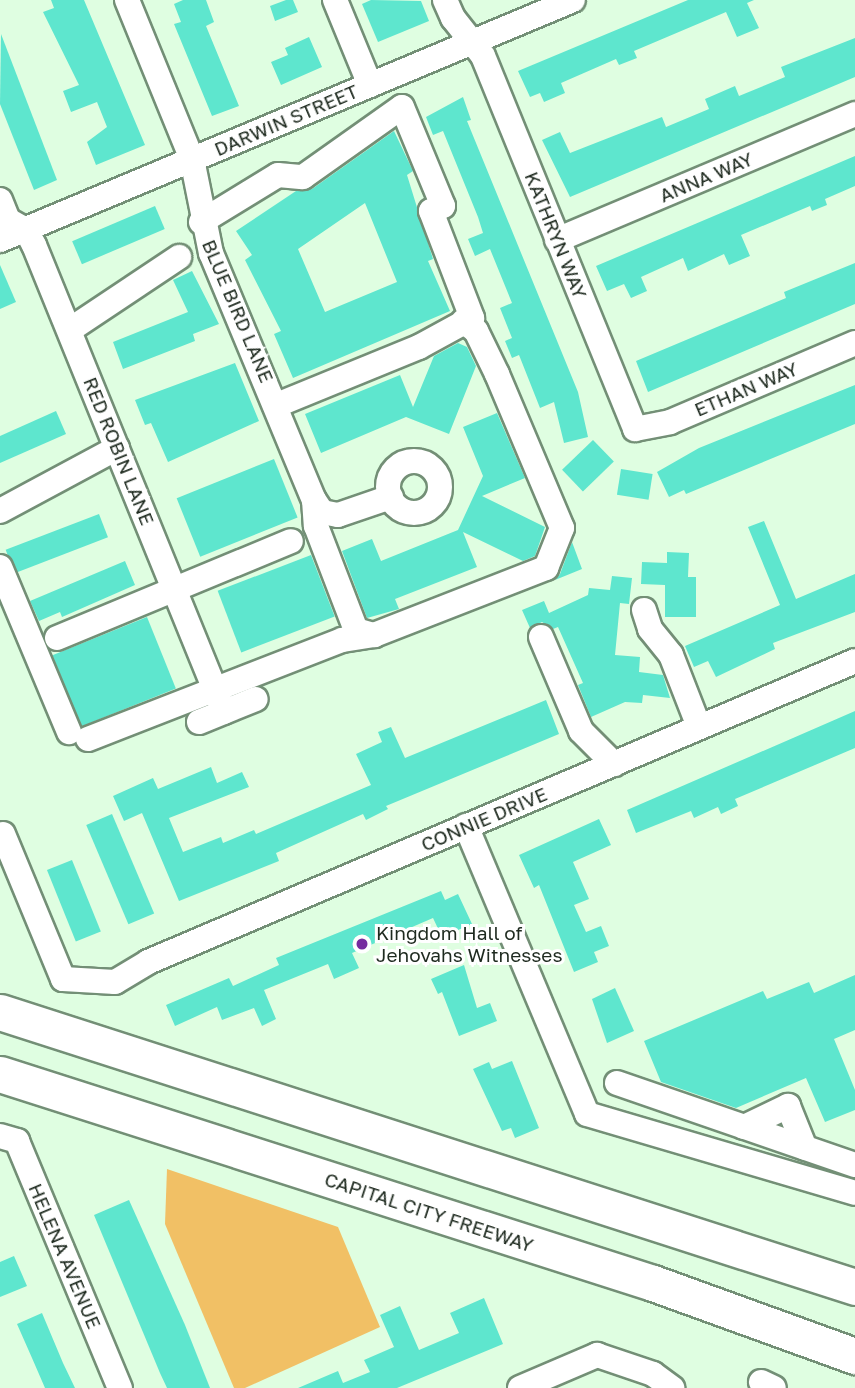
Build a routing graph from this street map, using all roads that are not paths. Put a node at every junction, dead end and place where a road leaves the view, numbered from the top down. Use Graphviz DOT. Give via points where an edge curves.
graph roads {
  1 [pos="127,0"];
  2 [pos="335,0"];
  3 [pos="445,0"];
  4 [pos="573,0"];
  5 [pos="473,42"];
  6 [pos="380,81"];
  7 [pos="402,107"];
  8 [pos="855,114"];
  9 [pos="192,159"];
  10 [pos="0,200"];
  11 [pos="201,222"];
  12 [pos="26,230"];
  13 [pos="0,240"];
  14 [pos="557,240"];
  15 [pos="179,257"];
  16 [pos="463,321"];
  17 [pos="71,329"];
  18 [pos="855,343"];
  19 [pos="277,405"];
  20 [pos="635,429"];
  21 [pos="117,448"];
  22 [pos="391,497"];
  23 [pos="314,499"];
  24 [pos="0,511"];
  25 [pos="291,541"];
  26 [pos="0,566"];
  27 [pos="174,590"];
  28 [pos="644,610"];
  29 [pos="374,635"];
  30 [pos="541,636"];
  31 [pos="57,638"];
  32 [pos="855,662"];
  33 [pos="214,688"];
  34 [pos="256,699"];
  35 [pos="224,712"];
  36 [pos="199,722"];
  37 [pos="699,727"];
  38 [pos="614,764"];
  39 [pos="466,826"];
  40 [pos="3,834"];
  41 [pos="0,1012"];
  42 [pos="0,1074"];
  43 [pos="617,1083"];
  44 [pos="676,1103"];
  45 [pos="744,1127"];
  46 [pos="658,1135"];
  47 [pos="0,1136"];
  48 [pos="779,1139"];
  49 [pos="805,1148"];
  50 [pos="855,1165"];
  51 [pos="764,1166"];
  52 [pos="855,1193"];
  53 [pos="855,1287"];
  54 [pos="855,1356"];
  55 [pos="663,1381"];
  56 [pos="120,1388"];
  57 [pos="520,1388"];
  58 [pos="764,1388"];
  59 [pos="774,1388"];
  1 -- 9 [label="street, BLUE BIRD LANE"];
  2 -- 6 [label="street"];
  3 -- 5 [label="street, KATHRYN WAY"];
  4 -- 5 [label="street, DARWIN STREET"];
  5 -- 6 [label="street, DARWIN STREET"];
  5 -- 14 [label="street, KATHRYN WAY"];
  6 -- 7 [label="street"];
  6 -- 9 [label="street, DARWIN STREET"];
  7 -- 11 [label="street" via="303,177 278,175"];
  7 -- 16 [label="street" via="443,206 431,211 472,318"];
  8 -- 14 [label="street, ANNA WAY"];
  9 -- 11 [label="street, BLUE BIRD LANE"];
  9 -- 12 [label="street, DARWIN STREET"];
  10 -- 12 [label="street, RED ROBIN LANE" via="8,220"];
  11 -- 19 [label="street, BLUE BIRD LANE"];
  12 -- 13 [label="street, DARWIN STREET"];
  12 -- 17 [label="street, RED ROBIN LANE"];
  14 -- 20 [label="street, KATHRYN WAY"];
  15 -- 17 [label="street"];
  16 -- 19 [label="street" via="419,347"];
  16 -- 29 [label="street" via="476,331 498,374 562,536 546,568"];
  17 -- 21 [label="street, RED ROBIN LANE"];
  18 -- 20 [label="street, ETHAN WAY" via="670,422"];
  19 -- 23 [label="street, BLUE BIRD LANE"];
  21 -- 24 [label="street"];
  21 -- 27 [label="street, RED ROBIN LANE"];
  22 -- 23 [label="street" via="338,515 322,512"];
  23 -- 29 [label="street, BLUE BIRD LANE" via="316,526 356,629"];
  25 -- 27 [label="street"];
  26 -- 33 [label="street" via="79,735"];
  27 -- 31 [label="street"];
  27 -- 33 [label="street, RED ROBIN LANE"];
  28 -- 37 [label="street" via="650,629 671,655"];
  29 -- 33 [label="street" via="342,640"];
  30 -- 38 [label="street" via="581,731"];
  32 -- 37 [label="street, CONNIE DRIVE"];
  33 -- 35 [label="street, RED ROBIN LANE"];
  34 -- 35 [label="street"];
  35 -- 36 [label="street"];
  37 -- 38 [label="street, CONNIE DRIVE"];
  38 -- 39 [label="street, CONNIE DRIVE"];
  39 -- 40 [label="street, CONNIE DRIVE" via="148,962 115,982 64,979"];
  39 -- 46 [label="street" via="587,1114"];
  41 -- 53 [label="highway"];
  42 -- 54 [label="highway, CAPITAL CITY FREEWAY" via="653,1283"];
  43 -- 44 [label="street"];
  44 -- 45 [label="street"];
  44 -- 46 [label="street"];
  45 -- 48 [label="street"];
  45 -- 49 [label="street" via="788,1106"];
  46 -- 51 [label="street"];
  47 -- 56 [label="street, HELENA AVENUE" via="18,1141"];
  48 -- 49 [label="street"];
  48 -- 51 [label="street"];
  49 -- 50 [label="street"];
  51 -- 52 [label="street"];
  55 -- 57 [label="street" via="597,1355"];
  58 -- 59 [label="street" via="761,1382"];
}
